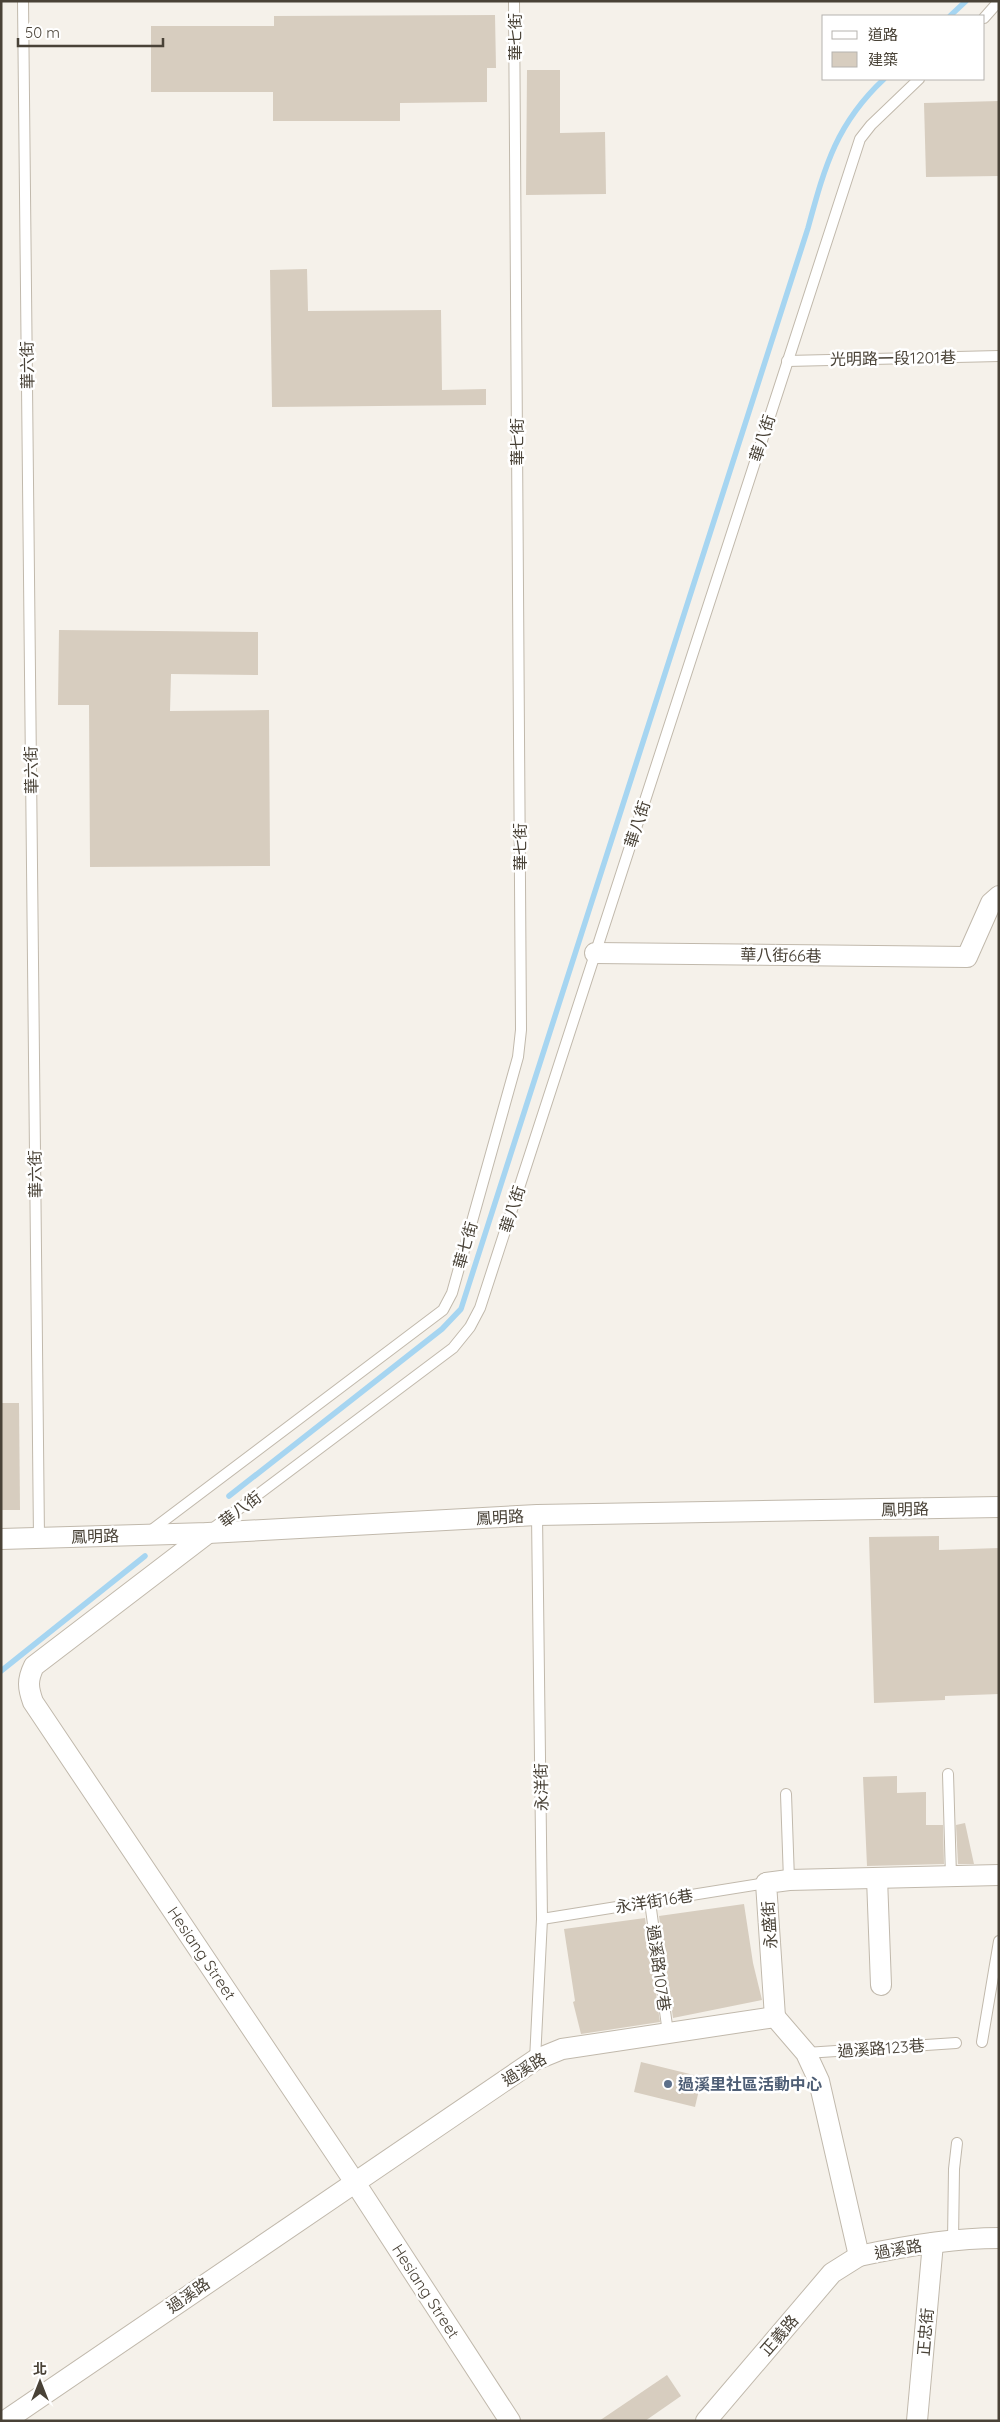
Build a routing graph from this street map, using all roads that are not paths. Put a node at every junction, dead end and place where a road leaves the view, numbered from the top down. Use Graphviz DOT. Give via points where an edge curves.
graph roads {
  1 [pos="24,1"];
  2 [pos="514,1"];
  3 [pos="999,1"];
  4 [pos="985,17"];
  5 [pos="918,80"];
  6 [pos="999,356"];
  7 [pos="787,361"];
  8 [pos="999,896"];
  9 [pos="595,953"];
  10 [pos="999,1507"];
  11 [pos="537,1515"];
  12 [pos="208,1533"];
  13 [pos="146,1534"];
  14 [pos="38,1538"];
  15 [pos="1,1539"];
  16 [pos="948,1774"];
  17 [pos="786,1794"];
  18 [pos="999,1875"];
  19 [pos="951,1876"];
  20 [pos="877,1878"];
  21 [pos="789,1880"];
  22 [pos="766,1883"];
  23 [pos="650,1902"];
  24 [pos="542,1919"];
  25 [pos="999,1941"];
  26 [pos="881,1986"];
  27 [pos="775,2017"];
  28 [pos="668,2033"];
  29 [pos="982,2042"];
  30 [pos="956,2043"];
  31 [pos="806,2053"];
  32 [pos="535,2060"];
  33 [pos="957,2143"];
  34 [pos="354,2181"];
  35 [pos="999,2238"];
  36 [pos="954,2240"];
  37 [pos="933,2243"];
  38 [pos="859,2256"];
  39 [pos="5,2421"];
  40 [pos="510,2421"];
  41 [pos="706,2421"];
  42 [pos="917,2421"];
  1 -- 14 [label="lane, 華六街"];
  2 -- 13 [label="lane, 華七街" via="521,1030 518,1057 452,1293 444,1310"];
  3 -- 4 [label="lane"];
  5 -- 7 [label="lane, 華八街" via="871,124 860,139"];
  6 -- 7 [label="lane, 光明路一段1201巷"];
  7 -- 9 [label="lane, 華八街"];
  8 -- 9 [label="street, 華八街66巷" via="991,903 967,957"];
  9 -- 12 [label="lane, 華八街" via="480,1308 470,1328 453,1348"];
  10 -- 11 [label="street, 鳳明路"];
  11 -- 12 [label="street, 鳳明路"];
  11 -- 24 [label="lane, 永洋街"];
  12 -- 13 [label="street, 鳳明路"];
  12 -- 34 [label="street, Hesiang Street" via="34,1666 28,1687 33,1702"];
  13 -- 14 [label="street, 鳳明路"];
  14 -- 15 [label="street, 鳳明路"];
  16 -- 19 [label="lane"];
  17 -- 21 [label="lane"];
  18 -- 19 [label="street, 永盛街"];
  19 -- 20 [label="street, 永盛街"];
  20 -- 21 [label="street, 永盛街"];
  20 -- 26 [label="street"];
  21 -- 22 [label="street, 永盛街"];
  22 -- 23 [label="lane, 永洋街16巷"];
  22 -- 27 [label="street, 永盛街"];
  23 -- 24 [label="lane, 永洋街16巷"];
  23 -- 28 [label="lane, 過溪路107巷"];
  24 -- 32 [label="lane, 永洋街"];
  25 -- 29 [label="lane"];
  27 -- 28 [label="street, 過溪路"];
  27 -- 31 [label="street, 過溪路"];
  28 -- 32 [label="street, 過溪路" via="562,2049"];
  30 -- 31 [label="lane, 過溪路123巷"];
  31 -- 38 [label="street, 過溪路" via="818,2081"];
  32 -- 34 [label="street, 過溪路"];
  33 -- 36 [label="lane"];
  34 -- 39 [label="street, 過溪路"];
  34 -- 40 [label="street, Hesiang Street"];
  35 -- 36 [label="street, 過溪路"];
  36 -- 37 [label="street, 過溪路"];
  37 -- 38 [label="street, 過溪路"];
  37 -- 42 [label="street, 正忠街"];
  38 -- 41 [label="street, 正義路" via="832,2273"];
}
